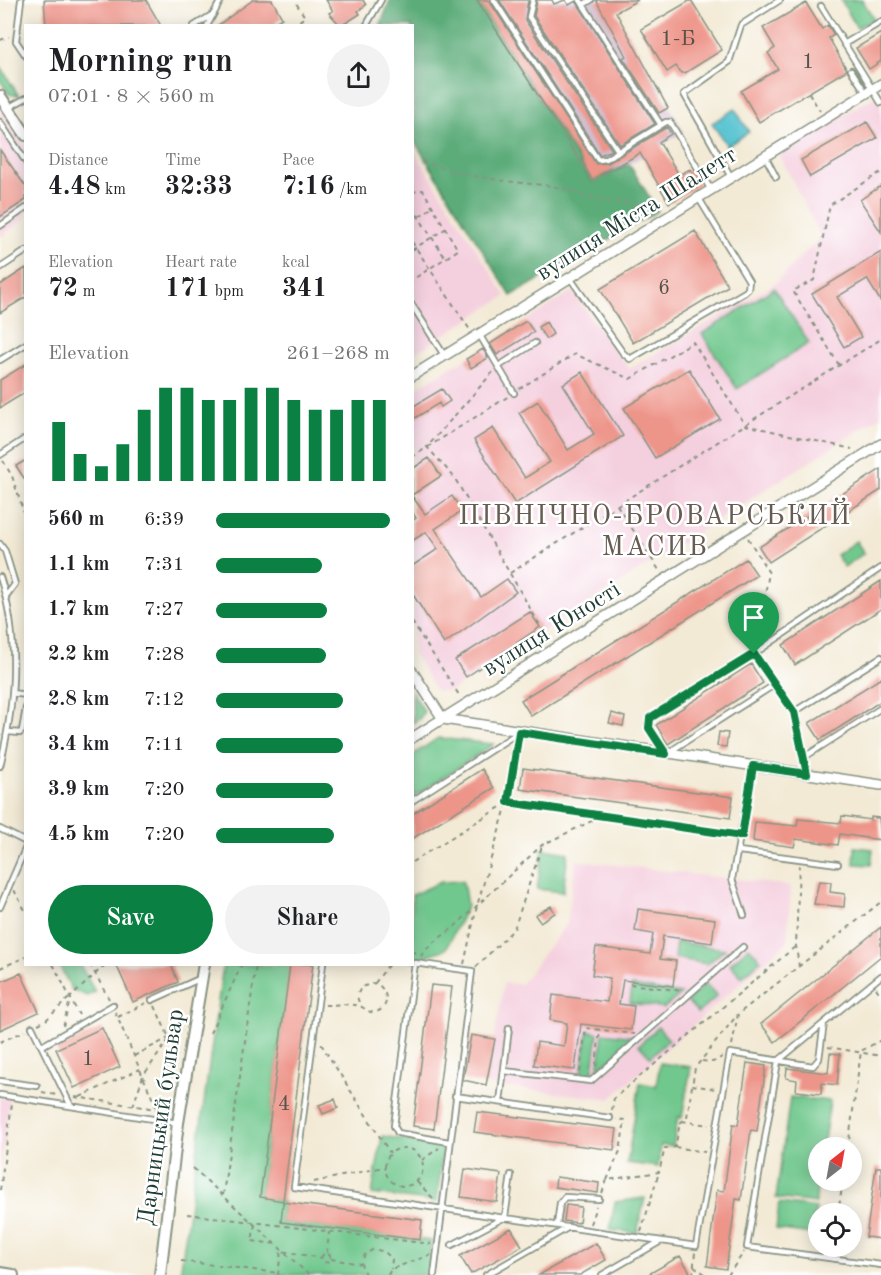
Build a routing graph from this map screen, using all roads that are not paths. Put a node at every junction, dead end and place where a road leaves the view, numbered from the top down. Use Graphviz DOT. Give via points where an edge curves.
graph roads {
  1 [pos="21,0"];
  2 [pos="221,0"];
  3 [pos="381,0"];
  4 [pos="494,0"];
  5 [pos="533,0"];
  6 [pos="580,0"];
  7 [pos="591,0"];
  8 [pos="780,0"];
  9 [pos="583,5"];
  10 [pos="821,6"];
  11 [pos="212,15"];
  12 [pos="881,22"];
  13 [pos="197,24"];
  14 [pos="208,24"];
  15 [pos="367,24"];
  16 [pos="844,44"];
  17 [pos="24,53"];
  18 [pos="851,70"];
  19 [pos="873,89"];
  20 [pos="0,96"];
  21 [pos="24,99"];
  22 [pos="881,103"];
  23 [pos="8,108"];
  24 [pos="0,122"];
  25 [pos="661,125"];
  26 [pos="24,132"];
  27 [pos="619,152"];
  28 [pos="765,156"];
  29 [pos="24,159"];
  30 [pos="731,177"];
  31 [pos="776,177"];
  32 [pos="711,190"];
  33 [pos="698,197"];
  34 [pos="24,209"];
  35 [pos="0,226"];
  36 [pos="24,252"];
  37 [pos="0,268"];
  38 [pos="568,277"];
  39 [pos="414,308"];
  40 [pos="474,332"];
  41 [pos="535,343"];
  42 [pos="24,345"];
  43 [pos="444,355"];
  44 [pos="0,360"];
  45 [pos="498,366"];
  46 [pos="414,374"];
  47 [pos="514,393"];
  48 [pos="24,439"];
  49 [pos="881,444"];
  50 [pos="0,455"];
  51 [pos="0,544"];
  52 [pos="881,568"];
  53 [pos="0,577"];
  54 [pos="6,596"];
  55 [pos="754,654"];
  56 [pos="881,657"];
  57 [pos="414,674"];
  58 [pos="774,685"];
  59 [pos="12,693"];
  60 [pos="24,695"];
  61 [pos="881,708"];
  62 [pos="794,712"];
  63 [pos="442,719"];
  64 [pos="24,720"];
  65 [pos="9,732"];
  66 [pos="519,732"];
  67 [pos="414,737"];
  68 [pos="666,754"];
  69 [pos="803,758"];
  70 [pos="0,766"];
  71 [pos="753,766"];
  72 [pos="807,774"];
  73 [pos="881,785"];
  74 [pos="414,800"];
  75 [pos="508,802"];
  76 [pos="0,829"];
  77 [pos="24,843"];
  78 [pos="24,849"];
  79 [pos="739,851"];
  80 [pos="838,864"];
  81 [pos="0,907"];
  82 [pos="744,915"];
  83 [pos="743,947"];
  84 [pos="204,966"];
  85 [pos="323,966"];
  86 [pos="881,976"];
  87 [pos="202,978"];
  88 [pos="152,1000"];
  89 [pos="113,1005"];
  90 [pos="824,1023"];
  91 [pos="32,1027"];
  92 [pos="509,1028"];
  93 [pos="42,1046"];
  94 [pos="778,1061"];
  95 [pos="504,1071"];
  96 [pos="0,1081"];
  97 [pos="37,1089"];
  98 [pos="0,1095"];
  99 [pos="455,1096"];
  100 [pos="500,1102"];
  101 [pos="71,1106"];
  102 [pos="610,1118"];
  103 [pos="178,1123"];
  104 [pos="449,1142"];
  105 [pos="511,1175"];
  106 [pos="599,1199"];
  107 [pos="441,1207"];
  108 [pos="505,1217"];
  109 [pos="557,1225"];
  110 [pos="569,1227"];
  111 [pos="661,1241"];
  112 [pos="452,1245"];
  113 [pos="881,1265"];
  114 [pos="0,1273"];
  115 [pos="13,1275"];
  116 [pos="160,1275"];
  117 [pos="434,1275"];
  118 [pos="486,1275"];
  119 [pos="602,1275"];
  1 -- 17 [label="lane" via="16,41"];
  2 -- 11 [label="lane"];
  3 -- 15 [label="lane"];
  4 -- 27 [label="lane" via="596,158 603,160"];
  5 -- 27 [label="lane" via="529,17"];
  6 -- 9 [label="lane"];
  7 -- 9 [label="lane"];
  8 -- 30 [label="lane" via="741,25 729,62 684,94"];
  9 -- 25 [label="lane"];
  10 -- 16 [label="lane"];
  11 -- 13 [label="lane"];
  11 -- 14 [label="lane"];
  12 -- 16 [label="lane"];
  16 -- 19 [label="lane"];
  18 -- 19 [label="lane"];
  19 -- 22 [label="lane"];
  19 -- 28 [label="street, вулиця Міста Шалетт"];
  20 -- 23 [label="street"];
  21 -- 23 [label="lane"];
  23 -- 26 [label="street"];
  24 -- 29 [label="lane"];
  25 -- 27 [label="lane"];
  25 -- 32 [label="lane" via="673,125"];
  28 -- 30 [label="street, вулиця Міста Шалетт"];
  28 -- 31 [label="lane"];
  30 -- 32 [label="street, вулиця Міста Шалетт"];
  32 -- 33 [label="street, вулиця Міста Шалетт"];
  33 -- 38 [label="street, вулиця Міста Шалетт"];
  33 -- 38 [label="lane" via="749,280 745,292 630,359"];
  34 -- 35 [label="lane"];
  36 -- 37 [label="lane"];
  38 -- 40 [label="street, вулиця Міста Шалетт"];
  39 -- 43 [label="lane"];
  40 -- 43 [label="street, вулиця Міста Шалетт"];
  40 -- 45 [label="lane"];
  41 -- 45 [label="lane"];
  42 -- 44 [label="lane"];
  43 -- 46 [label="street, вулиця Міста Шалетт"];
  45 -- 47 [label="lane"];
  48 -- 50 [label="lane"];
  49 -- 63 [label="street, вулиця Юності"];
  51 -- 54 [label="lane" via="15,584"];
  52 -- 55 [label="lane"];
  53 -- 54 [label="lane"];
  54 -- 59 [label="lane" via="14,667"];
  55 -- 58 [label="lane"];
  55 -- 68 [label="lane" via="650,718 649,728"];
  56 -- 62 [label="lane"];
  57 -- 63 [label="street"];
  58 -- 62 [label="lane"];
  58 -- 68 [label="lane"];
  59 -- 60 [label="lane"];
  59 -- 65 [label="lane"];
  61 -- 69 [label="lane"];
  62 -- 69 [label="lane"];
  63 -- 66 [label="street"];
  63 -- 67 [label="street, вулиця Юності"];
  64 -- 65 [label="lane" via="20,733"];
  65 -- 70 [label="lane"];
  66 -- 68 [label="street"];
  66 -- 74 [label="lane"];
  66 -- 75 [label="lane"];
  68 -- 71 [label="street"];
  69 -- 72 [label="lane"];
  71 -- 72 [label="street"];
  71 -- 79 [label="lane"];
  72 -- 73 [label="street"];
  76 -- 77 [label="lane"];
  78 -- 81 [label="lane"];
  79 -- 80 [label="lane"];
  79 -- 82 [label="lane" via="732,879"];
  83 -- 95 [label="lane" via="591,1081"];
  84 -- 87 [label="street, Дарницький бульвар"];
  85 -- 107 [label="lane" via="294,1186"];
  86 -- 90 [label="lane"];
  87 -- 88 [label="lane"];
  87 -- 103 [label="street, Дарницький бульвар"];
  89 -- 93 [label="lane"];
  90 -- 94 [label="lane"];
  90 -- 94 [label="lane" via="819,1059 813,1066"];
  91 -- 93 [label="lane"];
  92 -- 95 [label="lane"];
  93 -- 101 [label="lane"];
  94 -- 111 [label="lane" via="730,1053 696,1246"];
  94 -- 113 [label="lane" via="747,1247"];
  95 -- 100 [label="lane"];
  96 -- 97 [label="lane"];
  98 -- 101 [label="lane"];
  99 -- 100 [label="lane"];
  99 -- 104 [label="lane"];
  99 -- 104 [label="lane" via="472,971 415,963 394,1126 398,1133"];
  100 -- 102 [label="lane"];
  101 -- 103 [label="lane"];
  103 -- 116 [label="street, Дарницький бульвар"];
  104 -- 107 [label="lane"];
  105 -- 108 [label="lane"];
  106 -- 109 [label="lane" via="565,1197 560,1203"];
  107 -- 108 [label="lane"];
  107 -- 117 [label="lane"];
  108 -- 109 [label="lane"];
  108 -- 112 [label="lane"];
  109 -- 110 [label="lane"];
  110 -- 111 [label="lane"];
  110 -- 118 [label="lane"];
  111 -- 119 [label="lane"];
  114 -- 115 [label="street"];
}
